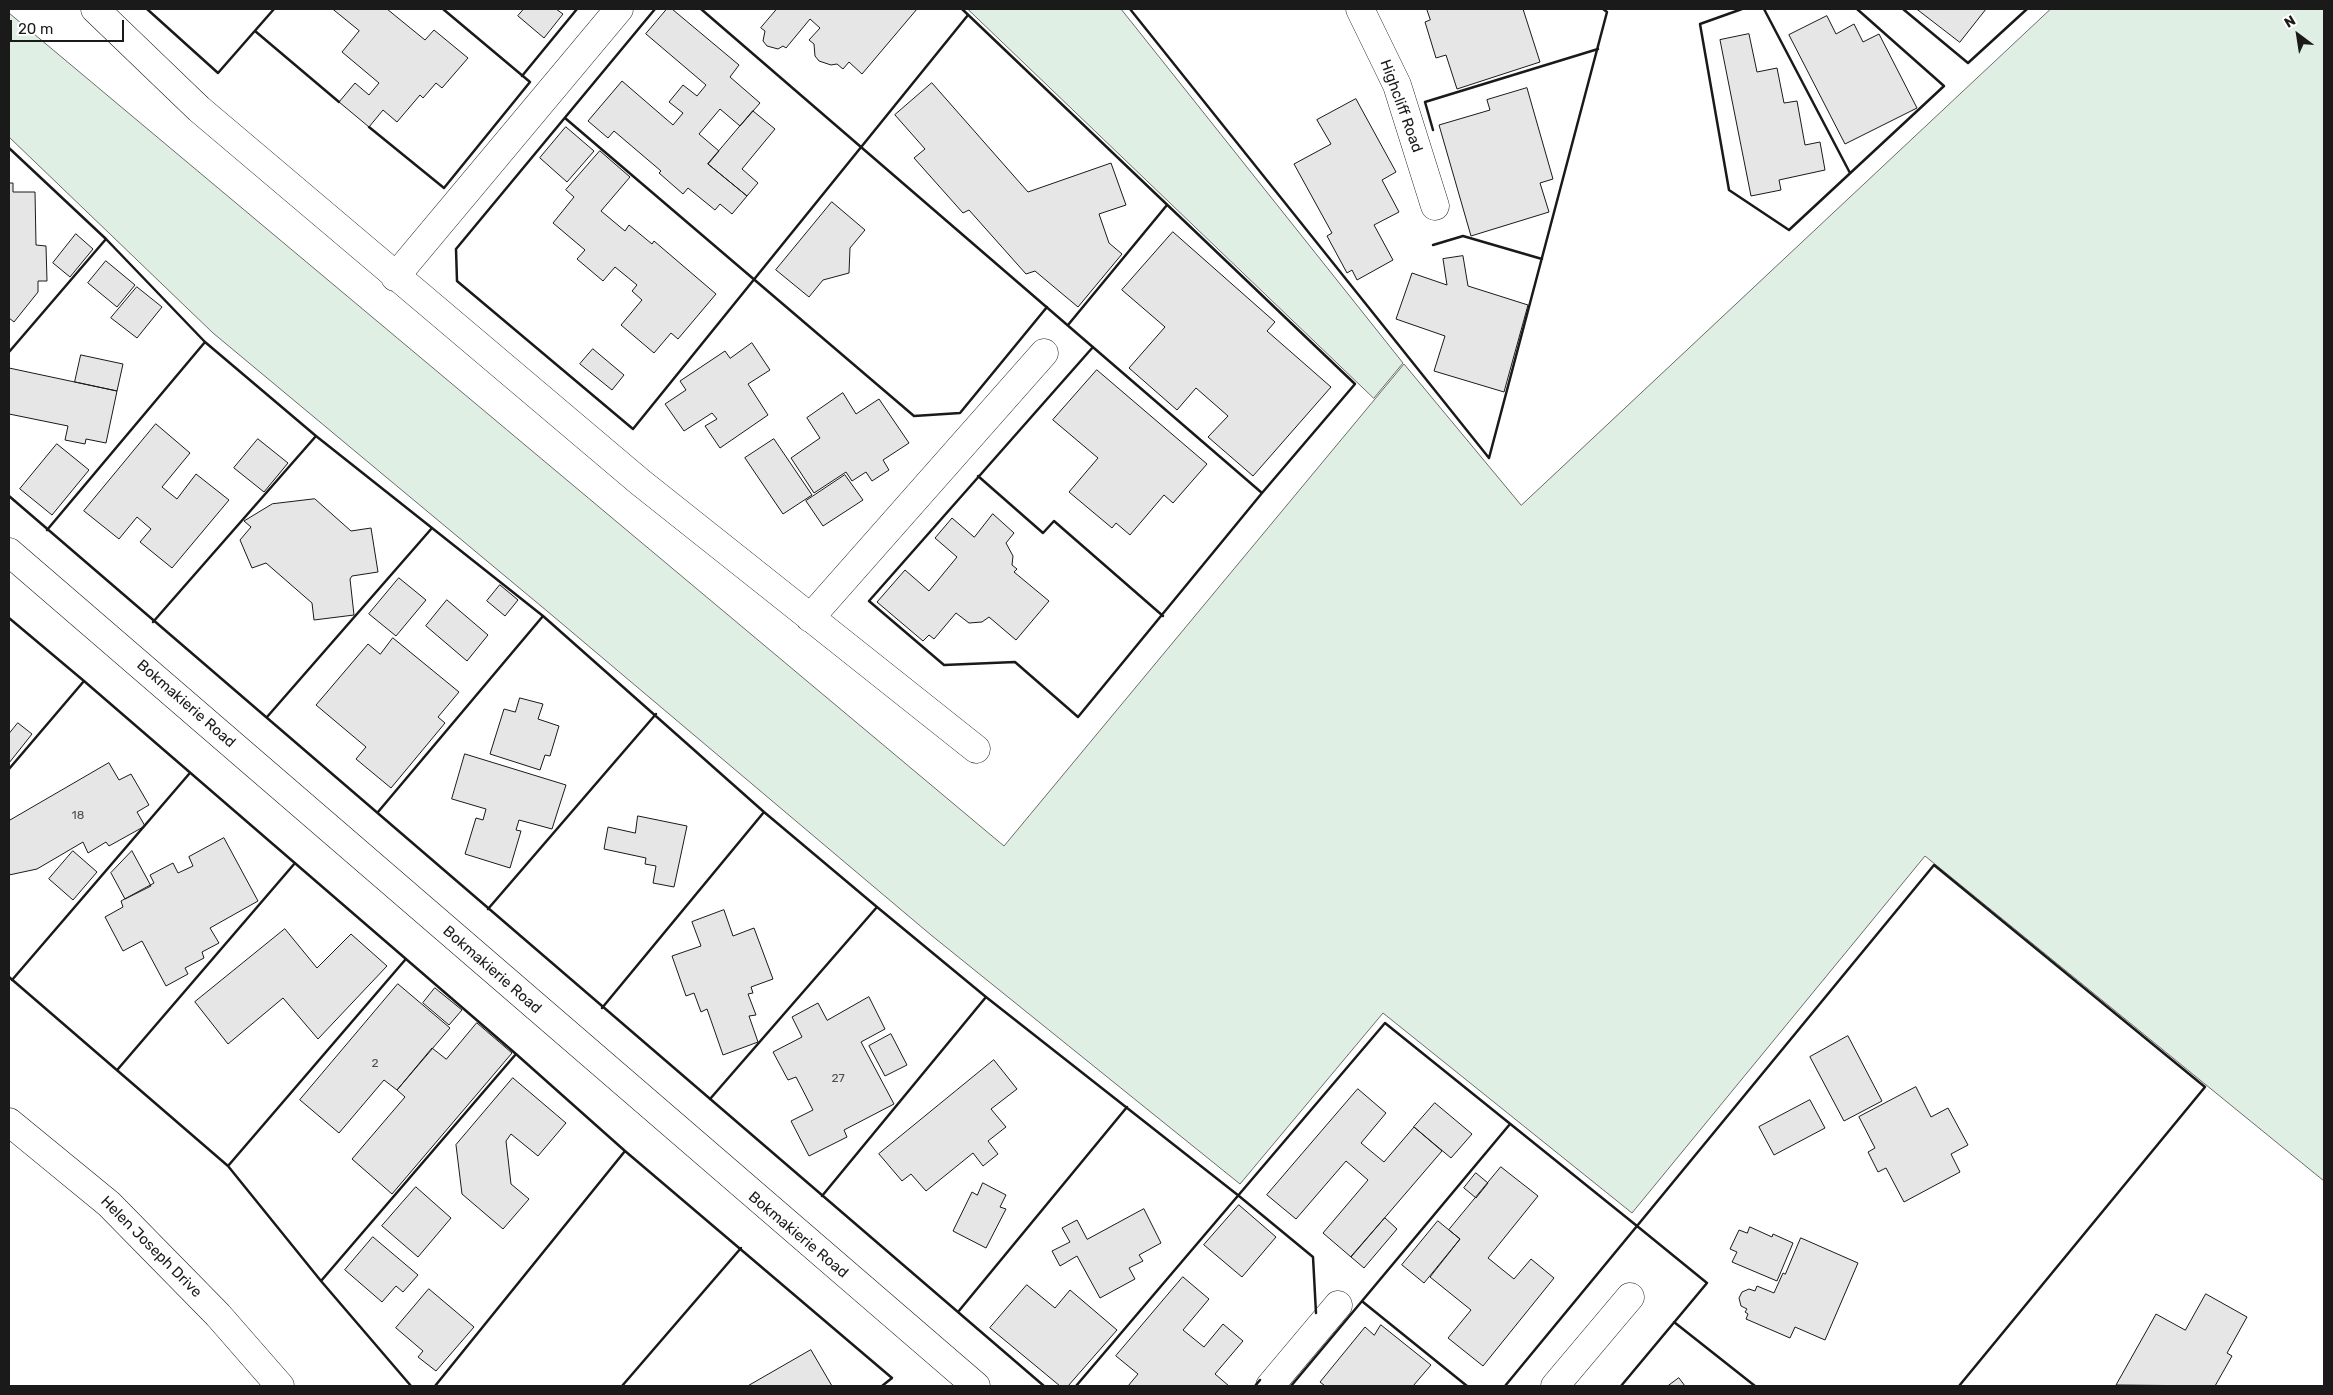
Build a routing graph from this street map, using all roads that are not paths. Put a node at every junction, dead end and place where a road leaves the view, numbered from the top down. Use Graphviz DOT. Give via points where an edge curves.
graph roads {
  1 [pos="95,9"];
  2 [pos="619,9"];
  3 [pos="1360,9"];
  4 [pos="1434,206"];
  5 [pos="396,277"];
  6 [pos="1044,353"];
  7 [pos="9,552"];
  8 [pos="810,618"];
  9 [pos="976,749"];
  10 [pos="9,1122"];
  11 [pos="1630,1296"];
  12 [pos="1338,1305"];
  13 [pos="280,1386"];
  14 [pos="976,1386"];
  15 [pos="1270,1386"];
  16 [pos="1555,1386"];
  1 -- 5 [label="street" via="199,110"];
  2 -- 5 [label="street"];
  3 -- 4 [label="street, Highcliff Road" via="1397,85"];
  5 -- 8 [label="street" via="640,482"];
  6 -- 8 [label="street"];
  7 -- 14 [label="street, Bokmakierie Road"];
  8 -- 9 [label="street"];
  10 -- 13 [label="street, Helen Joseph Drive" via="109,1204 218,1315"];
  11 -- 16 [label="street"];
  12 -- 15 [label="street"];
}
